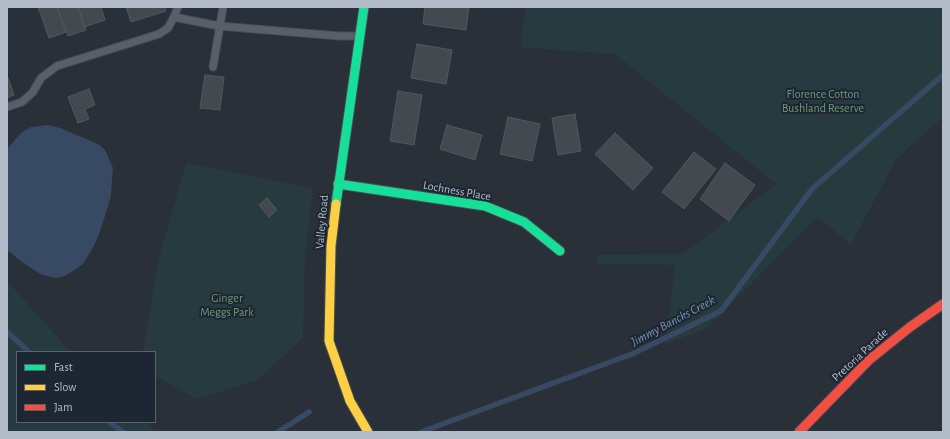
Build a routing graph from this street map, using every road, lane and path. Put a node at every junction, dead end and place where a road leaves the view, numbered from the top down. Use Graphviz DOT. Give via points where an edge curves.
graph roads {
  1 [pos="178,7"];
  2 [pos="223,7"];
  3 [pos="364,7"];
  4 [pos="174,18"];
  5 [pos="219,26"];
  6 [pos="359,36"];
  7 [pos="213,67"];
  8 [pos="7,107"];
  9 [pos="338,184"];
  10 [pos="560,251"];
  11 [pos="943,304"];
  12 [pos="368,432"];
  13 [pos="799,432"];
  1 -- 4 [label="lane"];
  2 -- 5 [label="lane"];
  3 -- 6 [label="street, Valley Road"];
  4 -- 5 [label="lane"];
  4 -- 8 [label="lane" via="168,28 159,34 57,66 41,78 33,92 22,102"];
  5 -- 6 [label="lane"];
  5 -- 7 [label="lane"];
  6 -- 9 [label="street, Valley Road"];
  9 -- 10 [label="street, Lochness Place" via="485,206 524,222"];
  9 -- 12 [label="street, Valley Road" via="331,246 330,341 350,401"];
  11 -- 13 [label="street, Pretoria Parade" via="868,360"];
}
